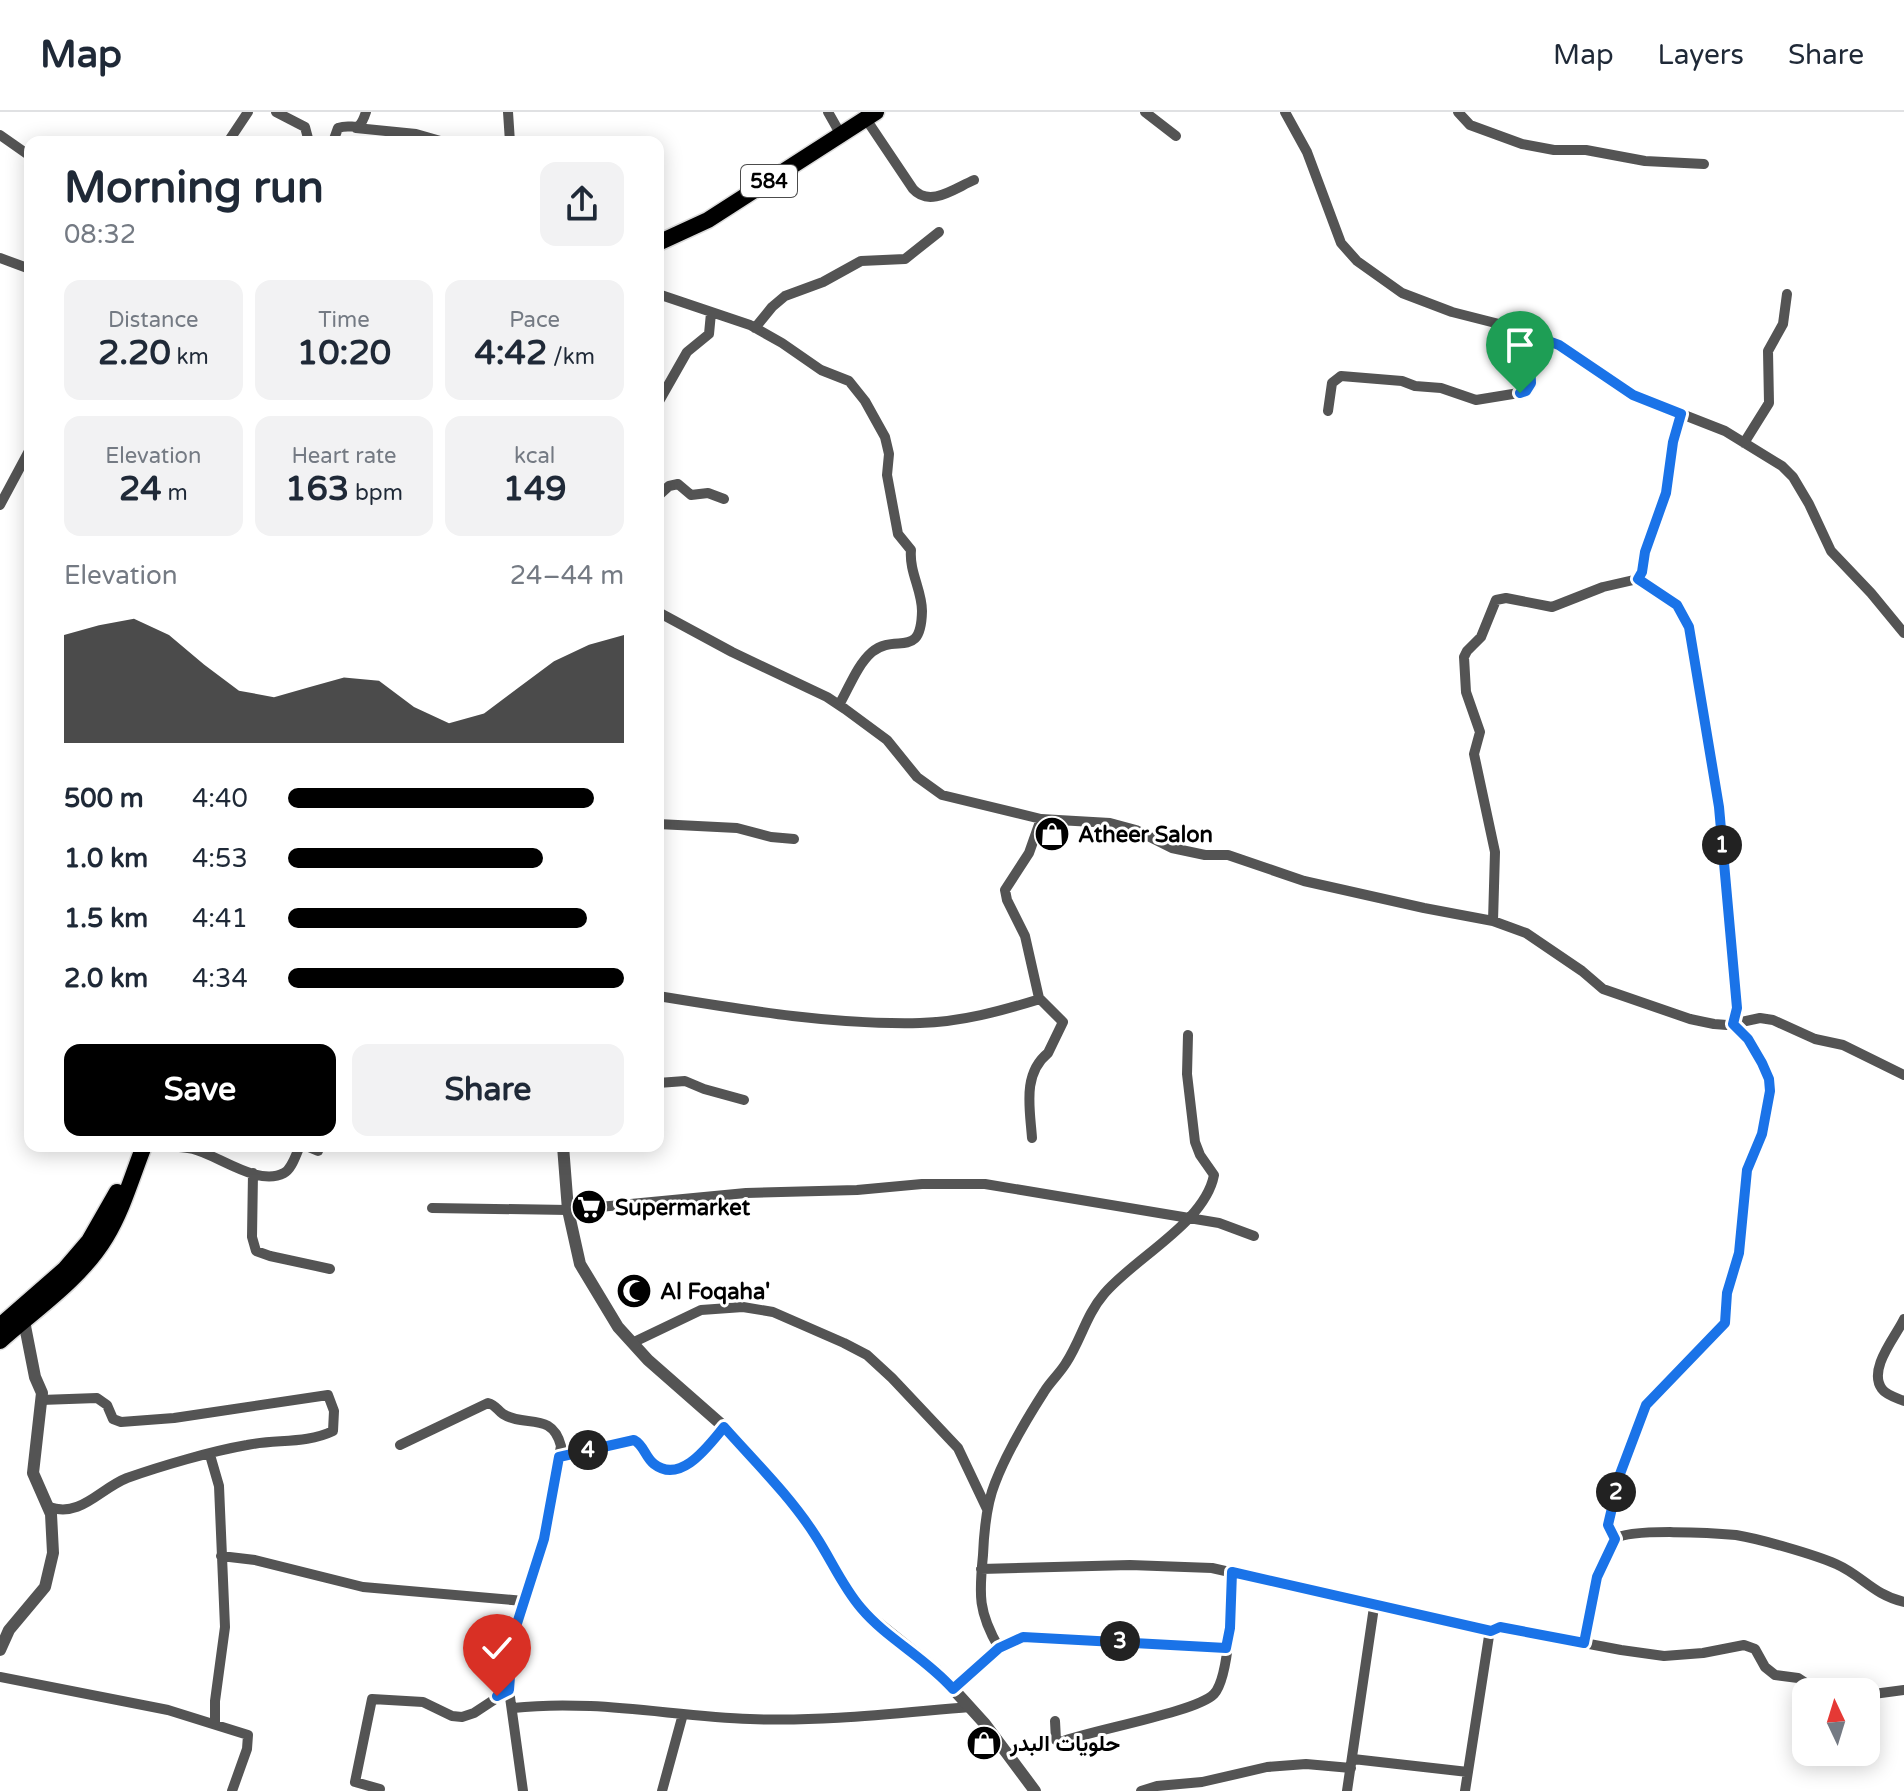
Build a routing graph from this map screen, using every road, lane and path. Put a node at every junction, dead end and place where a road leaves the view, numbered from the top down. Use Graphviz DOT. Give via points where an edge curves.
graph roads {
  1 [pos="248,112"];
  2 [pos="276,112"];
  3 [pos="366,112"];
  4 [pos="508,112"];
  5 [pos="828,112"];
  6 [pos="1145,112"];
  7 [pos="1285,112"];
  8 [pos="1458,112"];
  9 [pos="871,115"];
  10 [pos="356,128"];
  11 [pos="0,135"];
  12 [pos="841,135"];
  13 [pos="232,136"];
  14 [pos="307,136"];
  15 [pos="335,136"];
  16 [pos="423,136"];
  17 [pos="510,136"];
  18 [pos="1176,136"];
  19 [pos="24,152"];
  20 [pos="1704,164"];
  21 [pos="974,180"];
  22 [pos="939,232"];
  23 [pos="664,240"];
  24 [pos="0,258"];
  25 [pos="24,267"];
  26 [pos="1787,294"];
  27 [pos="664,296"];
  28 [pos="711,313"];
  29 [pos="755,328"];
  30 [pos="1529,334"];
  31 [pos="664,392"];
  32 [pos="1328,411"];
  33 [pos="1681,414"];
  34 [pos="1744,443"];
  35 [pos="24,459"];
  36 [pos="4,491"];
  37 [pos="664,491"];
  38 [pos="724,499"];
  39 [pos="0,505"];
  40 [pos="1638,579"];
  41 [pos="664,615"];
  42 [pos="1904,633"];
  43 [pos="839,705"];
  44 [pos="1041,819"];
  45 [pos="664,824"];
  46 [pos="794,839"];
  47 [pos="1493,921"];
  48 [pos="664,997"];
  49 [pos="1040,999"];
  50 [pos="1733,1024"];
  51 [pos="1188,1035"];
  52 [pos="1904,1075"];
  53 [pos="664,1083"];
  54 [pos="744,1100"];
  55 [pos="1032,1138"];
  56 [pos="140,1152"];
  57 [pos="142,1152"];
  58 [pos="200,1152"];
  59 [pos="297,1152"];
  60 [pos="563,1152"];
  61 [pos="253,1173"];
  62 [pos="432,1208"];
  63 [pos="568,1210"];
  64 [pos="1187,1218"];
  65 [pos="1254,1236"];
  66 [pos="330,1269"];
  67 [pos="1904,1319"];
  68 [pos="24,1321"];
  69 [pos="0,1326"];
  70 [pos="0,1341"];
  71 [pos="632,1343"];
  72 [pos="41,1400"];
  73 [pos="1904,1401"];
  74 [pos="724,1427"];
  75 [pos="400,1445"];
  76 [pos="210,1455"];
  77 [pos="559,1457"];
  78 [pos="49,1507"];
  79 [pos="988,1511"];
  80 [pos="1615,1539"];
  81 [pos="221,1556"];
  82 [pos="981,1569"];
  83 [pos="1232,1572"];
  84 [pos="524,1601"];
  85 [pos="1904,1602"];
  86 [pos="1374,1607"];
  87 [pos="1491,1631"];
  88 [pos="1584,1643"];
  89 [pos="999,1648"];
  90 [pos="1226,1648"];
  91 [pos="0,1650"];
  92 [pos="0,1677"];
  93 [pos="1798,1678"];
  94 [pos="953,1689"];
  95 [pos="509,1690"];
  96 [pos="1904,1690"];
  97 [pos="1880,1693"];
  98 [pos="970,1707"];
  99 [pos="513,1708"];
  100 [pos="683,1714"];
  101 [pos="1055,1721"];
  102 [pos="215,1724"];
  103 [pos="1352,1764"];
  104 [pos="1468,1772"];
  105 [pos="380,1789"];
  106 [pos="232,1791"];
  107 [pos="523,1791"];
  108 [pos="662,1791"];
  109 [pos="1035,1791"];
  110 [pos="1141,1791"];
  111 [pos="1347,1791"];
  112 [pos="1465,1791"];
  1 -- 13 [label="street"];
  2 -- 14 [label="street" via="305,127"];
  3 -- 10 [label="street"];
  4 -- 17 [label="street"];
  5 -- 12 [label="street"];
  6 -- 18 [label="street"];
  7 -- 30 [label="street" via="1350,256 1402,293"];
  8 -- 20 [label="street" via="1470,125 1522,144"];
  9 -- 12 [label="main road, 584"];
  9 -- 21 [label="street" via="922,197"];
  10 -- 15 [label="street" via="338,128"];
  10 -- 16 [label="street"];
  11 -- 19 [label="street"];
  12 -- 23 [label="main road, 584" via="708,220"];
  22 -- 29 [label="street" via="905,259 861,261 785,296"];
  24 -- 25 [label="street"];
  26 -- 34 [label="street" via="1783,324 1768,351 1769,403"];
  27 -- 28 [label="street"];
  28 -- 29 [label="street"];
  28 -- 31 [label="street" via="709,334 690,347"];
  29 -- 43 [label="street" via="821,370 849,381 876,420 889,454 887,475 898,534 909,545 921,596 918,636 911,643 871,653"];
  30 -- 32 [label="street" via="1531,383 1525,392 1476,400 1402,381 1341,376 1332,383"];
  30 -- 33 [label="street" via="1559,345 1633,395"];
  33 -- 34 [label="street"];
  33 -- 40 [label="street" via="1666,493"];
  34 -- 42 [label="street" via="1788,471 1831,551"];
  35 -- 36 [label="street"];
  36 -- 39 [label="street"];
  37 -- 38 [label="street" via="678,484 691,495 708,493"];
  40 -- 47 [label="street" via="1552,607 1496,600 1481,637 1464,657 1466,692 1480,732 1474,754 1495,852"];
  40 -- 50 [label="street" via="1677,605 1689,627 1719,807 1737,1008"];
  41 -- 43 [label="street"];
  43 -- 44 [label="street" via="887,740 917,777 942,795"];
  44 -- 47 [label="street" via="1122,826 1172,848 1228,855 1304,881"];
  44 -- 49 [label="street" via="1029,853 1005,890 1025,936"];
  45 -- 46 [label="street" via="737,828"];
  47 -- 50 [label="street" via="1526,933 1603,989 1690,1019"];
  48 -- 49 [label="street" via="826,1019 921,1023 981,1016"];
  49 -- 55 [label="street" via="1063,1023 1029,1081"];
  50 -- 52 [label="street" via="1773,1020 1843,1045"];
  50 -- 80 [label="street" via="1758,1056 1770,1091 1762,1134 1747,1170 1725,1323 1646,1405 1608,1525"];
  51 -- 64 [label="street" via="1195,1142 1214,1175"];
  53 -- 54 [label="street" via="685,1081"];
  56 -- 69 [label="main road" via="81,1252"];
  57 -- 68 [label="main road" via="114,1223 97,1250"];
  58 -- 61 [label="street"];
  59 -- 61 [label="street" via="283,1174"];
  60 -- 63 [label="street"];
  61 -- 66 [label="street" via="256,1251"];
  62 -- 63 [label="street"];
  63 -- 64 [label="street" via="746,1193 985,1184"];
  63 -- 71 [label="street" via="580,1264"];
  64 -- 65 [label="street"];
  64 -- 79 [label="street" via="1112,1285 1089,1314 1067,1363 1045,1389 1009,1453"];
  67 -- 73 [label="street" via="1886,1346 1878,1382 1884,1392"];
  68 -- 70 [label="main road"];
  68 -- 72 [label="street"];
  71 -- 74 [label="street"];
  71 -- 79 [label="street" via="701,1310 743,1307 773,1312 844,1343 892,1378 958,1448"];
  72 -- 76 [label="street" via="97,1398 119,1422 328,1395 335,1426 331,1432"];
  72 -- 78 [label="street" via="33,1473"];
  74 -- 77 [label="street" via="701,1455 679,1468 657,1466 634,1440"];
  74 -- 94 [label="street" via="814,1533 864,1612"];
  75 -- 77 [label="street" via="488,1403 554,1430"];
  76 -- 78 [label="street" via="125,1479 72,1510"];
  76 -- 81 [label="street" via="219,1486"];
  77 -- 84 [label="street" via="544,1539"];
  78 -- 91 [label="street" via="53,1540 47,1580"];
  79 -- 82 [label="street"];
  80 -- 85 [label="street" via="1638,1532 1736,1535 1836,1564 1881,1596"];
  80 -- 88 [label="street" via="1597,1577"];
  81 -- 84 [label="street" via="363,1587"];
  81 -- 102 [label="street" via="225,1627"];
  82 -- 83 [label="street" via="1178,1565"];
  82 -- 89 [label="street" via="984,1623"];
  83 -- 86 [label="street"];
  83 -- 90 [label="street"];
  84 -- 95 [label="street" via="513,1636"];
  86 -- 87 [label="street"];
  86 -- 103 [label="street"];
  87 -- 88 [label="street" via="1500,1627"];
  87 -- 104 [label="street"];
  88 -- 93 [label="street" via="1664,1656 1744,1645 1755,1649 1775,1675"];
  89 -- 90 [label="street" via="1032,1636"];
  89 -- 94 [label="street"];
  90 -- 101 [label="street" via="1216,1692 1197,1704 1061,1742 1056,1740"];
  92 -- 102 [label="street"];
  94 -- 98 [label="street"];
  95 -- 99 [label="street"];
  95 -- 105 [label="street" via="462,1717 423,1702 372,1699 355,1782"];
  96 -- 97 [label="street"];
  98 -- 100 [label="street" via="808,1720"];
  98 -- 109 [label="street"];
  99 -- 100 [label="street" via="576,1705"];
  99 -- 107 [label="street"];
  100 -- 108 [label="street"];
  102 -- 106 [label="street" via="248,1735"];
  103 -- 104 [label="street"];
  103 -- 110 [label="street" via="1267,1767"];
  103 -- 111 [label="street"];
  104 -- 112 [label="street"];
}
